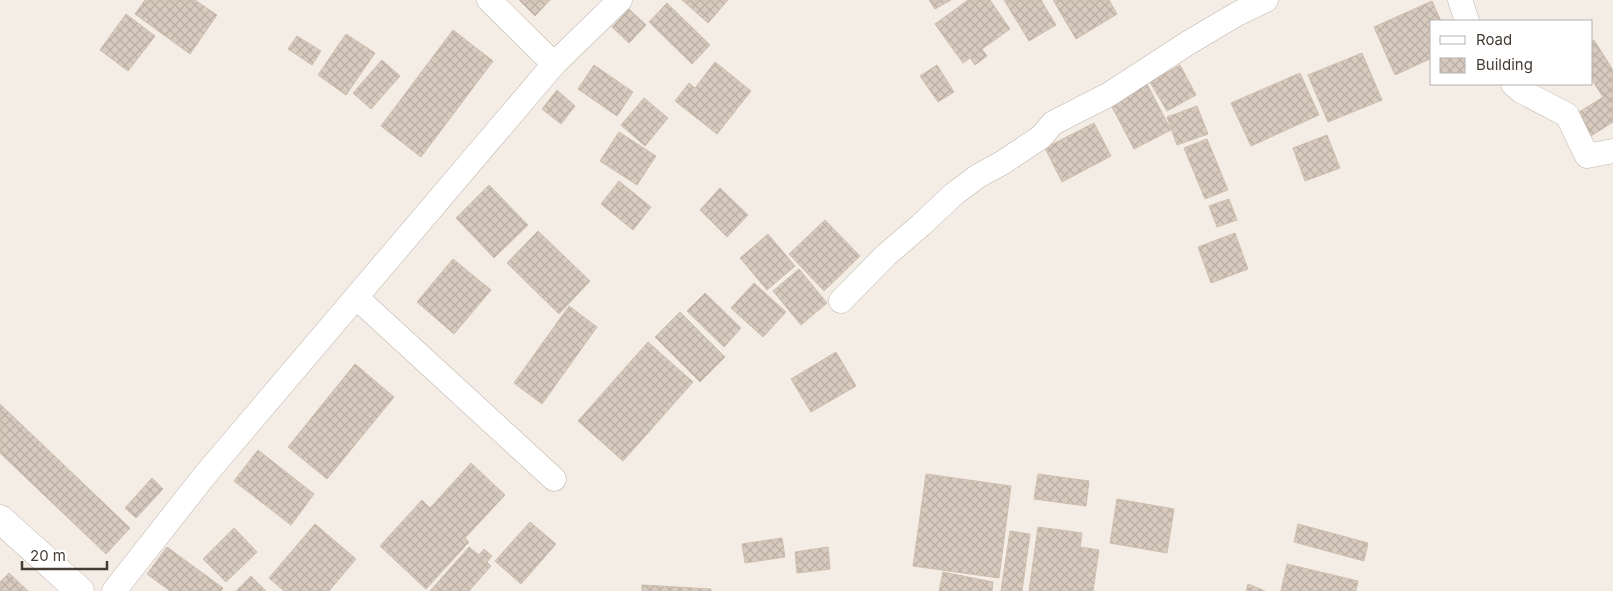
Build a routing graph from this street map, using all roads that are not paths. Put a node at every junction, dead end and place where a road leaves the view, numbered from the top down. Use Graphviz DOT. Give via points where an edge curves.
graph roads {
  1 [pos="489,0"];
  2 [pos="620,0"];
  3 [pos="1266,0"];
  4 [pos="1460,0"];
  5 [pos="1467,20"];
  6 [pos="554,64"];
  7 [pos="1515,85"];
  8 [pos="1613,151"];
  9 [pos="356,297"];
  10 [pos="841,301"];
  11 [pos="554,479"];
  12 [pos="0,518"];
  13 [pos="80,591"];
  14 [pos="114,591"];
  1 -- 6 [label="street"];
  2 -- 6 [label="street"];
  3 -- 10 [label="street" via="1188,43 1108,95 1053,123 1040,137 978,176 886,255"];
  4 -- 5 [label="street"];
  6 -- 9 [label="street"];
  7 -- 8 [label="street" via="1567,115 1587,156"];
  9 -- 11 [label="street"];
  9 -- 14 [label="street" via="205,475"];
  12 -- 13 [label="street"];
}
